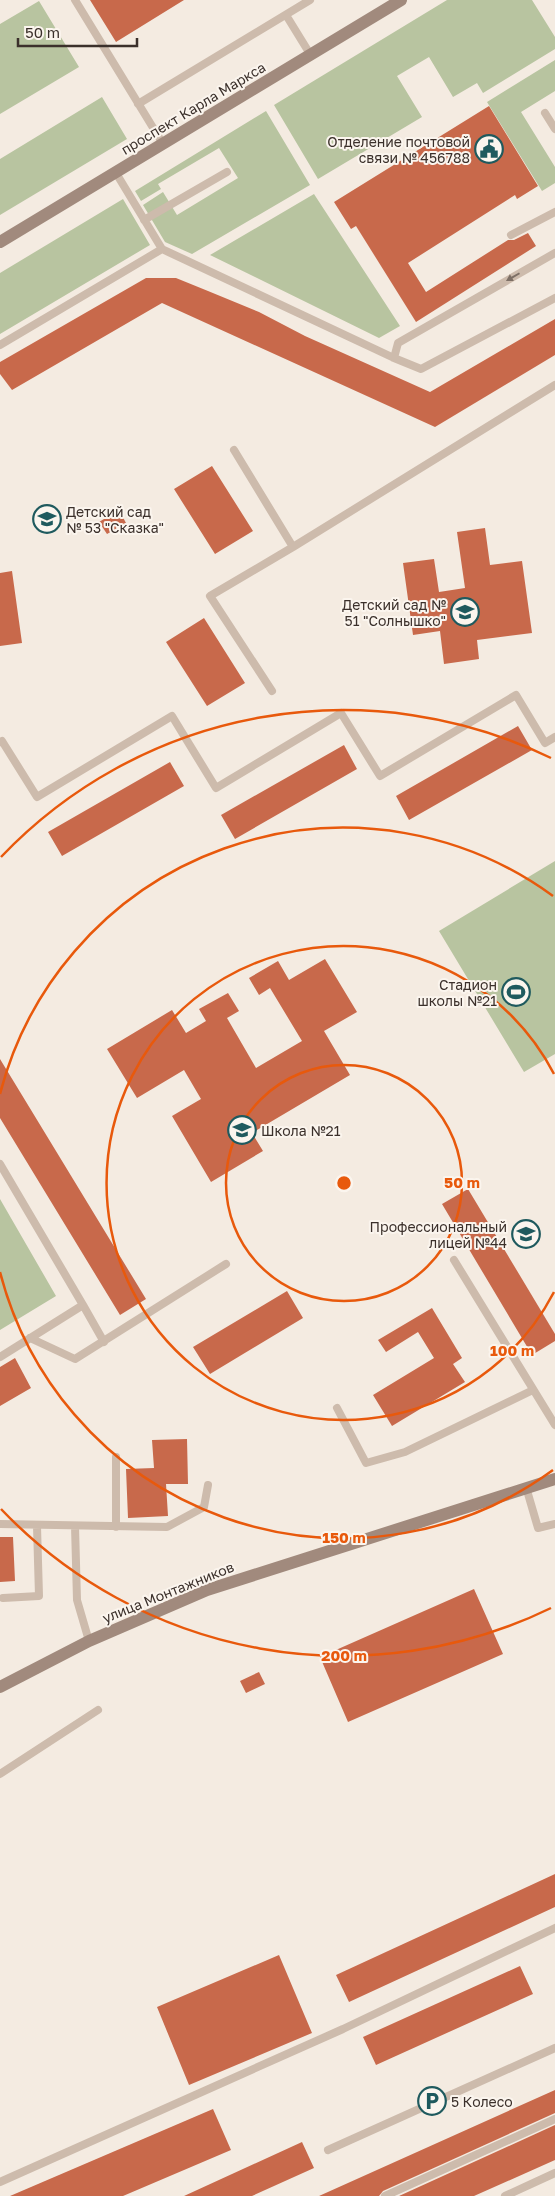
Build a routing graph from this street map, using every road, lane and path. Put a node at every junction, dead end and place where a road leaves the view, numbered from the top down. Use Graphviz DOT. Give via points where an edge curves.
graph roads {
  1 [pos="75,0"];
  2 [pos="310,0"];
  3 [pos="401,0"];
  4 [pos="286,15"];
  5 [pos="310,54"];
  6 [pos="138,104"];
  7 [pos="545,113"];
  8 [pos="555,129"];
  9 [pos="163,144"];
  10 [pos="227,172"];
  11 [pos="116,173"];
  12 [pos="555,212"];
  13 [pos="144,220"];
  14 [pos="511,235"];
  15 [pos="0,242"];
  16 [pos="162,249"];
  17 [pos="555,253"];
  18 [pos="555,298"];
  19 [pos="0,345"];
  20 [pos="394,358"];
  21 [pos="555,385"];
  22 [pos="234,450"];
  23 [pos="293,547"];
  24 [pos="272,691"];
  25 [pos="555,737"];
  26 [pos="0,742"];
  27 [pos="0,1164"];
  28 [pos="454,1260"];
  29 [pos="226,1264"];
  30 [pos="83,1305"];
  31 [pos="30,1338"];
  32 [pos="104,1342"];
  33 [pos="0,1357"];
  34 [pos="533,1390"];
  35 [pos="337,1408"];
  36 [pos="555,1424"];
  37 [pos="116,1457"];
  38 [pos="555,1479"];
  39 [pos="208,1485"];
  40 [pos="526,1487"];
  41 [pos="0,1524"];
  42 [pos="555,1524"];
  43 [pos="37,1526"];
  44 [pos="75,1526"];
  45 [pos="116,1527"];
  46 [pos="3,1598"];
  47 [pos="89,1641"];
  48 [pos="0,1687"];
  49 [pos="98,1710"];
  50 [pos="0,1774"];
  51 [pos="555,1928"];
  52 [pos="555,2048"];
  53 [pos="555,2119"];
  54 [pos="328,2150"];
  55 [pos="555,2173"];
  56 [pos="0,2182"];
  57 [pos="385,2196"];
  58 [pos="505,2196"];
  1 -- 6 [label="lane"];
  2 -- 4 [label="lane"];
  3 -- 5 [label="street, проспект Карла Маркса"];
  4 -- 5 [label="lane"];
  4 -- 6 [label="lane"];
  5 -- 9 [label="street, проспект Карла Маркса"];
  6 -- 9 [label="lane"];
  7 -- 8 [label="lane"];
  9 -- 11 [label="street, проспект Карла Маркса"];
  10 -- 13 [label="lane"];
  11 -- 13 [label="lane"];
  11 -- 15 [label="street, проспект Карла Маркса"];
  12 -- 14 [label="lane"];
  13 -- 16 [label="lane"];
  16 -- 19 [label="lane"];
  16 -- 20 [label="lane"];
  17 -- 20 [label="lane, one-way" via="398,343"];
  18 -- 20 [label="lane" via="421,369"];
  21 -- 23 [label="lane"];
  22 -- 23 [label="lane"];
  23 -- 24 [label="lane" via="210,596"];
  25 -- 26 [label="lane" via="545,743 516,695 380,776 342,713 216,788 172,716 37,797"];
  27 -- 30 [label="lane"];
  28 -- 34 [label="lane"];
  29 -- 32 [label="lane"];
  30 -- 31 [label="lane"];
  30 -- 32 [label="lane"];
  31 -- 32 [label="lane" via="75,1360"];
  31 -- 33 [label="lane"];
  34 -- 35 [label="lane" via="405,1452 366,1464"];
  34 -- 36 [label="lane"];
  37 -- 45 [label="lane"];
  38 -- 40 [label="street, улица Монтажников"];
  39 -- 45 [label="lane" via="204,1507 167,1527"];
  40 -- 42 [label="lane" via="538,1528"];
  40 -- 47 [label="street, улица Монтажников" via="207,1590"];
  41 -- 43 [label="lane"];
  43 -- 44 [label="lane"];
  43 -- 46 [label="lane" via="39,1596"];
  44 -- 45 [label="lane"];
  44 -- 47 [label="lane" via="77,1600"];
  47 -- 48 [label="street, улица Монтажников"];
  49 -- 50 [label="lane"];
  51 -- 56 [label="lane" via="343,2029"];
  52 -- 54 [label="lane"];
  53 -- 57 [label="lane"];
  55 -- 58 [label="lane"];
}
